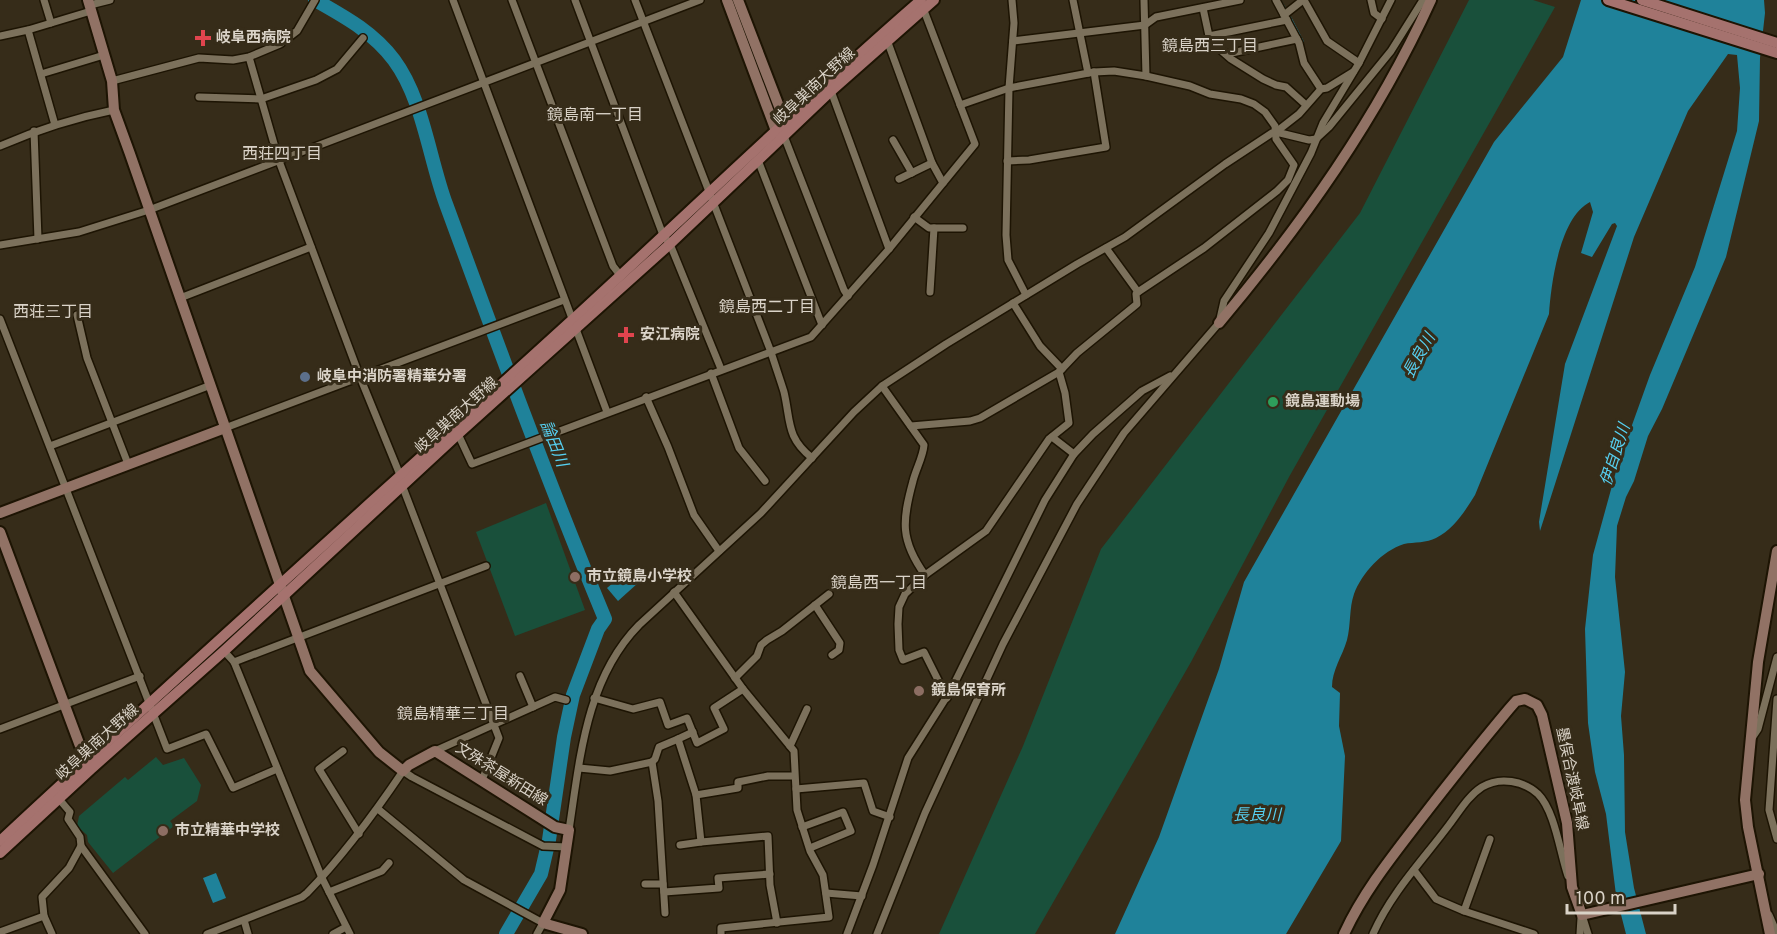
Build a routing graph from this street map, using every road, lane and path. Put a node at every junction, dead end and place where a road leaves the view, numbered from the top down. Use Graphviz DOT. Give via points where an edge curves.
graph roads {
  1 [pos="44,0"];
  2 [pos="110,0"];
  3 [pos="453,0"];
  4 [pos="512,0"];
  5 [pos="575,0"];
  6 [pos="635,0"];
  7 [pos="700,0"];
  8 [pos="727,0"];
  9 [pos="738,0"];
  10 [pos="934,0"];
  11 [pos="1012,0"];
  12 [pos="1073,0"];
  13 [pos="1144,0"];
  14 [pos="1240,0"];
  15 [pos="1276,0"];
  16 [pos="1303,0"];
  17 [pos="1371,0"];
  18 [pos="1390,0"];
  19 [pos="1423,0"];
  20 [pos="1431,0"];
  21 [pos="1608,0"];
  22 [pos="1642,0"];
  23 [pos="314,2"];
  24 [pos="921,2"];
  25 [pos="90,5"];
  26 [pos="1203,8"];
  27 [pos="1287,14"];
  28 [pos="1382,20"];
  29 [pos="643,21"];
  30 [pos="51,22"];
  31 [pos="1145,25"];
  32 [pos="28,30"];
  33 [pos="1080,33"];
  34 [pos="0,36"];
  35 [pos="1209,36"];
  36 [pos="363,38"];
  37 [pos="1297,39"];
  38 [pos="887,40"];
  39 [pos="590,41"];
  40 [pos="1013,41"];
  41 [pos="1777,43"];
  42 [pos="1777,53"];
  43 [pos="1227,54"];
  44 [pos="104,55"];
  45 [pos="249,57"];
  46 [pos="536,62"];
  47 [pos="1359,63"];
  48 [pos="1353,72"];
  49 [pos="1091,73"];
  50 [pos="41,74"];
  51 [pos="1146,76"];
  52 [pos="112,81"];
  53 [pos="484,82"];
  54 [pos="1008,88"];
  55 [pos="1321,89"];
  56 [pos="831,91"];
  57 [pos="199,97"];
  58 [pos="261,99"];
  59 [pos="960,105"];
  60 [pos="1306,105"];
  61 [pos="114,110"];
  62 [pos="785,122"];
  63 [pos="55,125"];
  64 [pos="34,131"];
  65 [pos="1276,132"];
  66 [pos="780,134"];
  67 [pos="1316,139"];
  68 [pos="893,140"];
  69 [pos="0,146"];
  70 [pos="758,160"];
  71 [pos="279,161"];
  72 [pos="1007,161"];
  73 [pos="932,163"];
  74 [pos="912,172"];
  75 [pos="899,179"];
  76 [pos="943,183"];
  77 [pos="710,198"];
  78 [pos="149,210"];
  79 [pos="914,218"];
  80 [pos="934,228"];
  81 [pos="963,228"];
  82 [pos="38,239"];
  83 [pos="667,239"];
  84 [pos="0,245"];
  85 [pos="311,247"];
  86 [pos="1106,248"];
  87 [pos="889,249"];
  88 [pos="620,275"];
  89 [pos="930,292"];
  90 [pos="1138,292"];
  91 [pos="1026,295"];
  92 [pos="848,296"];
  93 [pos="180,298"];
  94 [pos="564,300"];
  95 [pos="1013,303"];
  96 [pos="77,315"];
  97 [pos="0,319"];
  98 [pos="1219,323"];
  99 [pos="573,324"];
  100 [pos="822,325"];
  101 [pos="771,352"];
  102 [pos="721,369"];
  103 [pos="1060,371"];
  104 [pos="711,373"];
  105 [pos="1175,373"];
  106 [pos="360,377"];
  107 [pos="211,385"];
  108 [pos="505,386"];
  109 [pos="882,386"];
  110 [pos="646,397"];
  111 [pos="607,412"];
  112 [pos="112,423"];
  113 [pos="911,426"];
  114 [pos="225,428"];
  115 [pos="458,434"];
  116 [pos="1052,437"];
  117 [pos="50,446"];
  118 [pos="1074,454"];
  119 [pos="812,458"];
  120 [pos="128,464"];
  121 [pos="401,480"];
  122 [pos="765,481"];
  123 [pos="66,487"];
  124 [pos="0,513"];
  125 [pos="0,532"];
  126 [pos="718,551"];
  127 [pos="1777,551"];
  128 [pos="486,566"];
  129 [pos="925,575"];
  130 [pos="439,583"];
  131 [pos="279,584"];
  132 [pos="674,592"];
  133 [pos="829,594"];
  134 [pos="282,596"];
  135 [pos="815,605"];
  136 [pos="297,637"];
  137 [pos="224,651"];
  138 [pos="832,655"];
  139 [pos="1777,657"];
  140 [pos="234,662"];
  141 [pos="140,676"];
  142 [pos="520,676"];
  143 [pos="735,678"];
  144 [pos="743,689"];
  145 [pos="594,698"];
  146 [pos="947,698"];
  147 [pos="1777,699"];
  148 [pos="566,700"];
  149 [pos="64,704"];
  150 [pos="533,707"];
  151 [pos="152,709"];
  152 [pos="807,710"];
  153 [pos="494,725"];
  154 [pos="0,729"];
  155 [pos="693,732"];
  156 [pos="678,739"];
  157 [pos="1750,741"];
  158 [pos="790,746"];
  159 [pos="343,751"];
  160 [pos="435,751"];
  161 [pos="652,762"];
  162 [pos="88,765"];
  163 [pos="579,768"];
  164 [pos="277,769"];
  165 [pos="403,771"];
  166 [pos="794,776"];
  167 [pos="482,780"];
  168 [pos="796,789"];
  169 [pos="696,795"];
  170 [pos="59,799"];
  171 [pos="378,809"];
  172 [pos="890,817"];
  173 [pos="802,827"];
  174 [pos="569,830"];
  175 [pos="358,834"];
  176 [pos="1776,835"];
  177 [pos="1490,839"];
  178 [pos="0,841"];
  179 [pos="701,842"];
  180 [pos="680,845"];
  181 [pos="81,846"];
  182 [pos="567,847"];
  183 [pos="810,848"];
  184 [pos="0,853"];
  185 [pos="389,863"];
  186 [pos="1414,870"];
  187 [pos="770,874"];
  188 [pos="1754,875"];
  189 [pos="322,878"];
  190 [pos="645,884"];
  191 [pos="663,884"];
  192 [pos="1572,887"];
  193 [pos="329,892"];
  194 [pos="664,892"];
  195 [pos="826,893"];
  196 [pos="862,896"];
  197 [pos="1764,908"];
  198 [pos="1464,911"];
  199 [pos="665,913"];
  200 [pos="1582,915"];
  201 [pos="44,916"];
  202 [pos="244,920"];
  203 [pos="777,922"];
  204 [pos="543,924"];
  205 [pos="764,924"];
  206 [pos="348,931"];
  207 [pos="0,932"];
  208 [pos="1777,933"];
  209 [pos="52,934"];
  210 [pos="145,934"];
  211 [pos="207,934"];
  212 [pos="248,934"];
  213 [pos="333,934"];
  214 [pos="537,934"];
  215 [pos="582,934"];
  216 [pos="721,934"];
  217 [pos="764,934"];
  218 [pos="847,934"];
  219 [pos="877,934"];
  220 [pos="1344,934"];
  221 [pos="1372,934"];
  222 [pos="1534,934"];
  223 [pos="1580,934"];
  224 [pos="1588,934"];
  225 [pos="1770,934"];
  1 -- 30 [label="street"];
  2 -- 25 [label="street"];
  3 -- 53 [label="street"];
  4 -- 46 [label="street"];
  5 -- 39 [label="street"];
  6 -- 29 [label="street"];
  7 -- 29 [label="street"];
  8 -- 66 [label="main road"];
  9 -- 62 [label="main road"];
  10 -- 24 [label="main road, 岐阜巣南大野線"];
  11 -- 40 [label="street"];
  12 -- 33 [label="street"];
  13 -- 31 [label="street"];
  14 -- 26 [label="street"];
  15 -- 27 [label="street"];
  16 -- 27 [label="street"];
  16 -- 47 [label="street" via="1327,41"];
  17 -- 28 [label="street" via="1374,14"];
  18 -- 28 [label="street"];
  19 -- 67 [label="street" via="1391,51"];
  20 -- 98 [label="main road" via="1330,179"];
  21 -- 42 [label="main road"];
  22 -- 41 [label="main road"];
  23 -- 45 [label="street" via="297,31 280,44"];
  24 -- 38 [label="main road, 岐阜巣南大野線"];
  24 -- 59 [label="street"];
  24 -- 62 [label="main road, 岐阜巣南大野線"];
  25 -- 30 [label="street"];
  25 -- 44 [label="main road"];
  26 -- 31 [label="street" via="1156,17"];
  26 -- 35 [label="street"];
  27 -- 35 [label="street"];
  27 -- 37 [label="street"];
  28 -- 47 [label="street"];
  29 -- 39 [label="street"];
  29 -- 77 [label="street"];
  30 -- 32 [label="street"];
  31 -- 33 [label="street"];
  31 -- 51 [label="street"];
  32 -- 34 [label="street"];
  32 -- 50 [label="street"];
  33 -- 40 [label="street"];
  33 -- 49 [label="street"];
  35 -- 43 [label="street"];
  36 -- 58 [label="street" via="336,69"];
  37 -- 43 [label="street"];
  37 -- 55 [label="street" via="1304,63"];
  38 -- 56 [label="main road, 岐阜巣南大野線"];
  38 -- 73 [label="street"];
  39 -- 46 [label="street"];
  39 -- 83 [label="street"];
  40 -- 54 [label="street"];
  43 -- 60 [label="street" via="1263,79 1286,87"];
  44 -- 50 [label="street"];
  44 -- 52 [label="main road"];
  45 -- 52 [label="street" via="199,58"];
  45 -- 58 [label="street"];
  46 -- 53 [label="street"];
  46 -- 88 [label="street" via="613,266"];
  47 -- 48 [label="street"];
  48 -- 55 [label="street"];
  48 -- 67 [label="street"];
  49 -- 51 [label="street" via="1114,71"];
  49 -- 54 [label="street"];
  49 -- 72 [label="street" via="1106,147"];
  50 -- 63 [label="street"];
  51 -- 65 [label="street" via="1254,104 1265,112"];
  52 -- 61 [label="main road"];
  53 -- 71 [label="street"];
  53 -- 94 [label="street"];
  54 -- 59 [label="street"];
  54 -- 72 [label="street"];
  55 -- 60 [label="street"];
  56 -- 66 [label="main road, 岐阜巣南大野線"];
  56 -- 87 [label="street"];
  57 -- 58 [label="street"];
  58 -- 71 [label="street"];
  59 -- 76 [label="street" via="975,144"];
  60 -- 65 [label="street"];
  61 -- 63 [label="street"];
  61 -- 78 [label="main road"];
  62 -- 66 [label="main road, 岐阜巣南大野線"];
  63 -- 64 [label="street"];
  64 -- 69 [label="street"];
  64 -- 82 [label="street"];
  65 -- 67 [label="street"];
  65 -- 86 [label="street"];
  65 -- 90 [label="street" via="1276,139 1294,165 1288,180 1204,248"];
  66 -- 70 [label="main road, 岐阜巣南大野線"];
  66 -- 77 [label="main road, 岐阜巣南大野線"];
  66 -- 92 [label="street"];
  67 -- 98 [label="street" via="1265,240 1224,301"];
  68 -- 74 [label="street"];
  70 -- 77 [label="main road, 岐阜巣南大野線"];
  70 -- 100 [label="street"];
  71 -- 78 [label="street"];
  71 -- 85 [label="street"];
  72 -- 91 [label="street" via="1008,260"];
  73 -- 74 [label="street"];
  73 -- 76 [label="street"];
  74 -- 75 [label="street"];
  76 -- 79 [label="street"];
  77 -- 83 [label="main road, 岐阜巣南大野線"];
  77 -- 101 [label="street"];
  78 -- 82 [label="street" via="84,231"];
  78 -- 93 [label="main road"];
  79 -- 80 [label="street"];
  79 -- 87 [label="street"];
  80 -- 81 [label="street"];
  80 -- 89 [label="street"];
  82 -- 84 [label="street"];
  83 -- 88 [label="main road, 岐阜巣南大野線"];
  83 -- 99 [label="main road, 岐阜巣南大野線"];
  83 -- 102 [label="street"];
  85 -- 93 [label="street"];
  85 -- 106 [label="street"];
  86 -- 90 [label="street"];
  86 -- 91 [label="street"];
  87 -- 92 [label="street"];
  88 -- 99 [label="main road, 岐阜巣南大野線"];
  90 -- 103 [label="street" via="1137,304"];
  91 -- 95 [label="street"];
  92 -- 100 [label="street"];
  93 -- 107 [label="main road"];
  94 -- 99 [label="street"];
  94 -- 106 [label="street"];
  95 -- 103 [label="street"];
  95 -- 109 [label="street"];
  96 -- 112 [label="street" via="87,358"];
  97 -- 117 [label="street"];
  98 -- 105 [label="street"];
  99 -- 108 [label="main road, 岐阜巣南大野線"];
  99 -- 111 [label="street"];
  100 -- 101 [label="street" via="811,337"];
  101 -- 102 [label="street"];
  101 -- 119 [label="street" via="791,432 799,447"];
  102 -- 104 [label="street"];
  103 -- 113 [label="street" via="980,418"];
  103 -- 116 [label="street" via="1069,423"];
  104 -- 110 [label="street"];
  104 -- 122 [label="street" via="739,448"];
  105 -- 118 [label="street" via="1142,391"];
  105 -- 219 [label="street" via="1118,442 1043,564 925,813"];
  106 -- 114 [label="street"];
  106 -- 121 [label="street"];
  107 -- 112 [label="street"];
  107 -- 114 [label="main road"];
  108 -- 115 [label="main road, 岐阜巣南大野線"];
  108 -- 121 [label="main road, 岐阜巣南大野線"];
  109 -- 113 [label="street"];
  109 -- 119 [label="street"];
  110 -- 111 [label="street"];
  110 -- 126 [label="street" via="694,515"];
  111 -- 115 [label="street" via="472,464"];
  112 -- 117 [label="street"];
  112 -- 120 [label="street"];
  113 -- 129 [label="street" via="924,448 904,530 908,546"];
  114 -- 120 [label="main road"];
  114 -- 131 [label="main road"];
  115 -- 121 [label="main road, 岐阜巣南大野線"];
  116 -- 118 [label="street"];
  116 -- 129 [label="street" via="986,531"];
  117 -- 123 [label="street"];
  118 -- 146 [label="street" via="1045,500"];
  119 -- 126 [label="street" via="761,513"];
  120 -- 123 [label="main road"];
  121 -- 130 [label="street"];
  121 -- 131 [label="main road, 岐阜巣南大野線"];
  121 -- 134 [label="main road, 岐阜巣南大野線"];
  123 -- 124 [label="main road"];
  123 -- 141 [label="street"];
  125 -- 149 [label="main road"];
  126 -- 132 [label="street"];
  127 -- 157 [label="main road" via="1758,662"];
  128 -- 130 [label="street"];
  129 -- 146 [label="street" via="909,588 899,607 899,650 903,660 924,652"];
  130 -- 136 [label="street"];
  130 -- 153 [label="street"];
  131 -- 134 [label="main road"];
  131 -- 151 [label="main road, 岐阜巣南大野線"];
  132 -- 143 [label="street"];
  132 -- 145 [label="street" via="626,639"];
  133 -- 135 [label="street"];
  134 -- 136 [label="main road"];
  134 -- 137 [label="main road, 岐阜巣南大野線"];
  135 -- 138 [label="street" via="840,643 839,650"];
  135 -- 143 [label="street" via="761,645 758,656"];
  136 -- 140 [label="street"];
  136 -- 165 [label="main road" via="319,684 379,752"];
  137 -- 140 [label="street"];
  137 -- 151 [label="main road, 岐阜巣南大野線"];
  139 -- 157 [label="street" via="1758,729"];
  140 -- 164 [label="street"];
  141 -- 149 [label="street"];
  141 -- 151 [label="street"];
  142 -- 150 [label="street"];
  143 -- 144 [label="street"];
  144 -- 155 [label="street" via="714,708 724,729 697,743"];
  144 -- 158 [label="street"];
  145 -- 155 [label="street" via="633,709 660,702 668,725 687,718"];
  145 -- 163 [label="street"];
  146 -- 172 [label="street" via="908,758"];
  147 -- 176 [label="street" via="1769,810"];
  148 -- 150 [label="street" via="555,697"];
  149 -- 154 [label="street"];
  149 -- 162 [label="main road"];
  150 -- 153 [label="street"];
  151 -- 162 [label="main road, 岐阜巣南大野線"];
  151 -- 164 [label="street" via="167,749 206,734 233,788"];
  152 -- 158 [label="street"];
  153 -- 160 [label="street"];
  153 -- 167 [label="street" via="499,738"];
  155 -- 156 [label="street"];
  156 -- 161 [label="street" via="659,747"];
  156 -- 169 [label="street"];
  157 -- 188 [label="main road" via="1745,800"];
  158 -- 166 [label="street" via="796,760"];
  159 -- 175 [label="street" via="319,769"];
  160 -- 165 [label="main road, 文殊茶屋新田線"];
  160 -- 167 [label="main road, 文殊茶屋新田線"];
  161 -- 163 [label="street" via="610,771"];
  161 -- 191 [label="street"];
  162 -- 170 [label="main road, 岐阜巣南大野線"];
  162 -- 178 [label="main road, 岐阜巣南大野線"];
  163 -- 174 [label="street"];
  164 -- 189 [label="street"];
  165 -- 171 [label="street"];
  165 -- 182 [label="street" via="547,846"];
  166 -- 168 [label="street"];
  166 -- 169 [label="street" via="768,776 738,782 738,788"];
  167 -- 174 [label="main road, 文殊茶屋新田線" via="552,825"];
  168 -- 172 [label="street" via="864,783 873,810"];
  168 -- 173 [label="street"];
  169 -- 179 [label="street"];
  170 -- 181 [label="street" via="70,812 68,819 80,837"];
  170 -- 184 [label="main road, 岐阜巣南大野線"];
  171 -- 175 [label="street"];
  171 -- 204 [label="street" via="464,880"];
  172 -- 196 [label="street"];
  173 -- 183 [label="street"];
  173 -- 183 [label="street" via="843,812 850,831"];
  174 -- 182 [label="main road"];
  175 -- 189 [label="street"];
  177 -- 198 [label="street"];
  179 -- 180 [label="street"];
  179 -- 187 [label="street" via="768,836"];
  181 -- 201 [label="street" via="69,868 42,897"];
  181 -- 210 [label="street"];
  182 -- 204 [label="main road" via="560,890"];
  183 -- 195 [label="street" via="823,874"];
  185 -- 193 [label="street" via="382,872"];
  186 -- 192 [label="street" via="1483,786 1515,782 1528,786 1544,802"];
  186 -- 198 [label="street" via="1436,899"];
  186 -- 221 [label="street"];
  187 -- 194 [label="street" via="718,878 718,888"];
  187 -- 203 [label="street"];
  188 -- 197 [label="main road"];
  188 -- 200 [label="main road"];
  189 -- 193 [label="street"];
  189 -- 202 [label="street" via="302,897"];
  190 -- 191 [label="street"];
  191 -- 194 [label="street"];
  192 -- 200 [label="main road, 墨俣合渡岐阜線"];
  192 -- 220 [label="main road, 墨俣合渡岐阜線" via="1567,823 1542,715 1537,705 1525,699 1516,701 1452,778 1374,880"];
  193 -- 206 [label="street"];
  194 -- 199 [label="street"];
  195 -- 196 [label="street"];
  195 -- 203 [label="street" via="829,917"];
  196 -- 218 [label="street"];
  197 -- 208 [label="street"];
  197 -- 225 [label="main road"];
  198 -- 222 [label="street"];
  200 -- 223 [label="street"];
  200 -- 224 [label="street"];
  201 -- 207 [label="street"];
  201 -- 209 [label="street"];
  202 -- 211 [label="street"];
  202 -- 212 [label="street"];
  203 -- 205 [label="street"];
  204 -- 214 [label="street"];
  204 -- 215 [label="main road"];
  205 -- 216 [label="street" via="721,928"];
  205 -- 217 [label="street"];
  206 -- 213 [label="street"];
}
